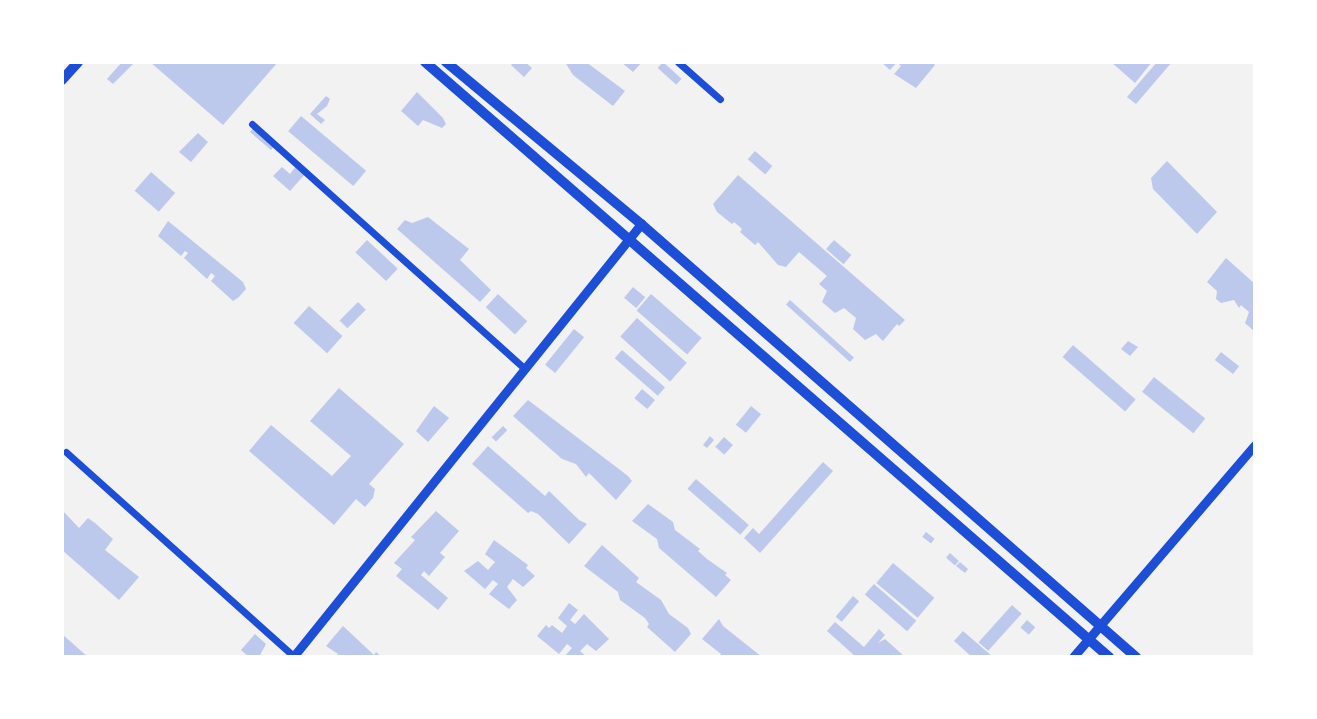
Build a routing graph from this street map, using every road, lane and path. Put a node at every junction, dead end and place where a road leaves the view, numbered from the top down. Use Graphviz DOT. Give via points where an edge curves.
graph roads {
  1 [pos="78,62"];
  2 [pos="425,62"];
  3 [pos="446,62"];
  4 [pos="678,62"];
  5 [pos="62,80"];
  6 [pos="720,99"];
  7 [pos="252,124"];
  8 [pos="641,224"];
  9 [pos="630,238"];
  10 [pos="525,369"];
  11 [pos="1255,445"];
  12 [pos="66,452"];
  13 [pos="1101,626"];
  14 [pos="1088,640"];
  15 [pos="293,657"];
  16 [pos="1073,657"];
  17 [pos="1109,657"];
  18 [pos="1136,657"];
  1 -- 5 [label="main road"];
  2 -- 9 [label="main road"];
  3 -- 8 [label="main road"];
  4 -- 6 [label="street"];
  7 -- 10 [label="street"];
  8 -- 9 [label="street"];
  8 -- 13 [label="main road"];
  9 -- 10 [label="street"];
  9 -- 14 [label="main road"];
  10 -- 15 [label="street"];
  11 -- 13 [label="street"];
  12 -- 15 [label="street"];
  13 -- 14 [label="street"];
  13 -- 18 [label="main road"];
  14 -- 16 [label="street"];
  14 -- 17 [label="main road"];
}
